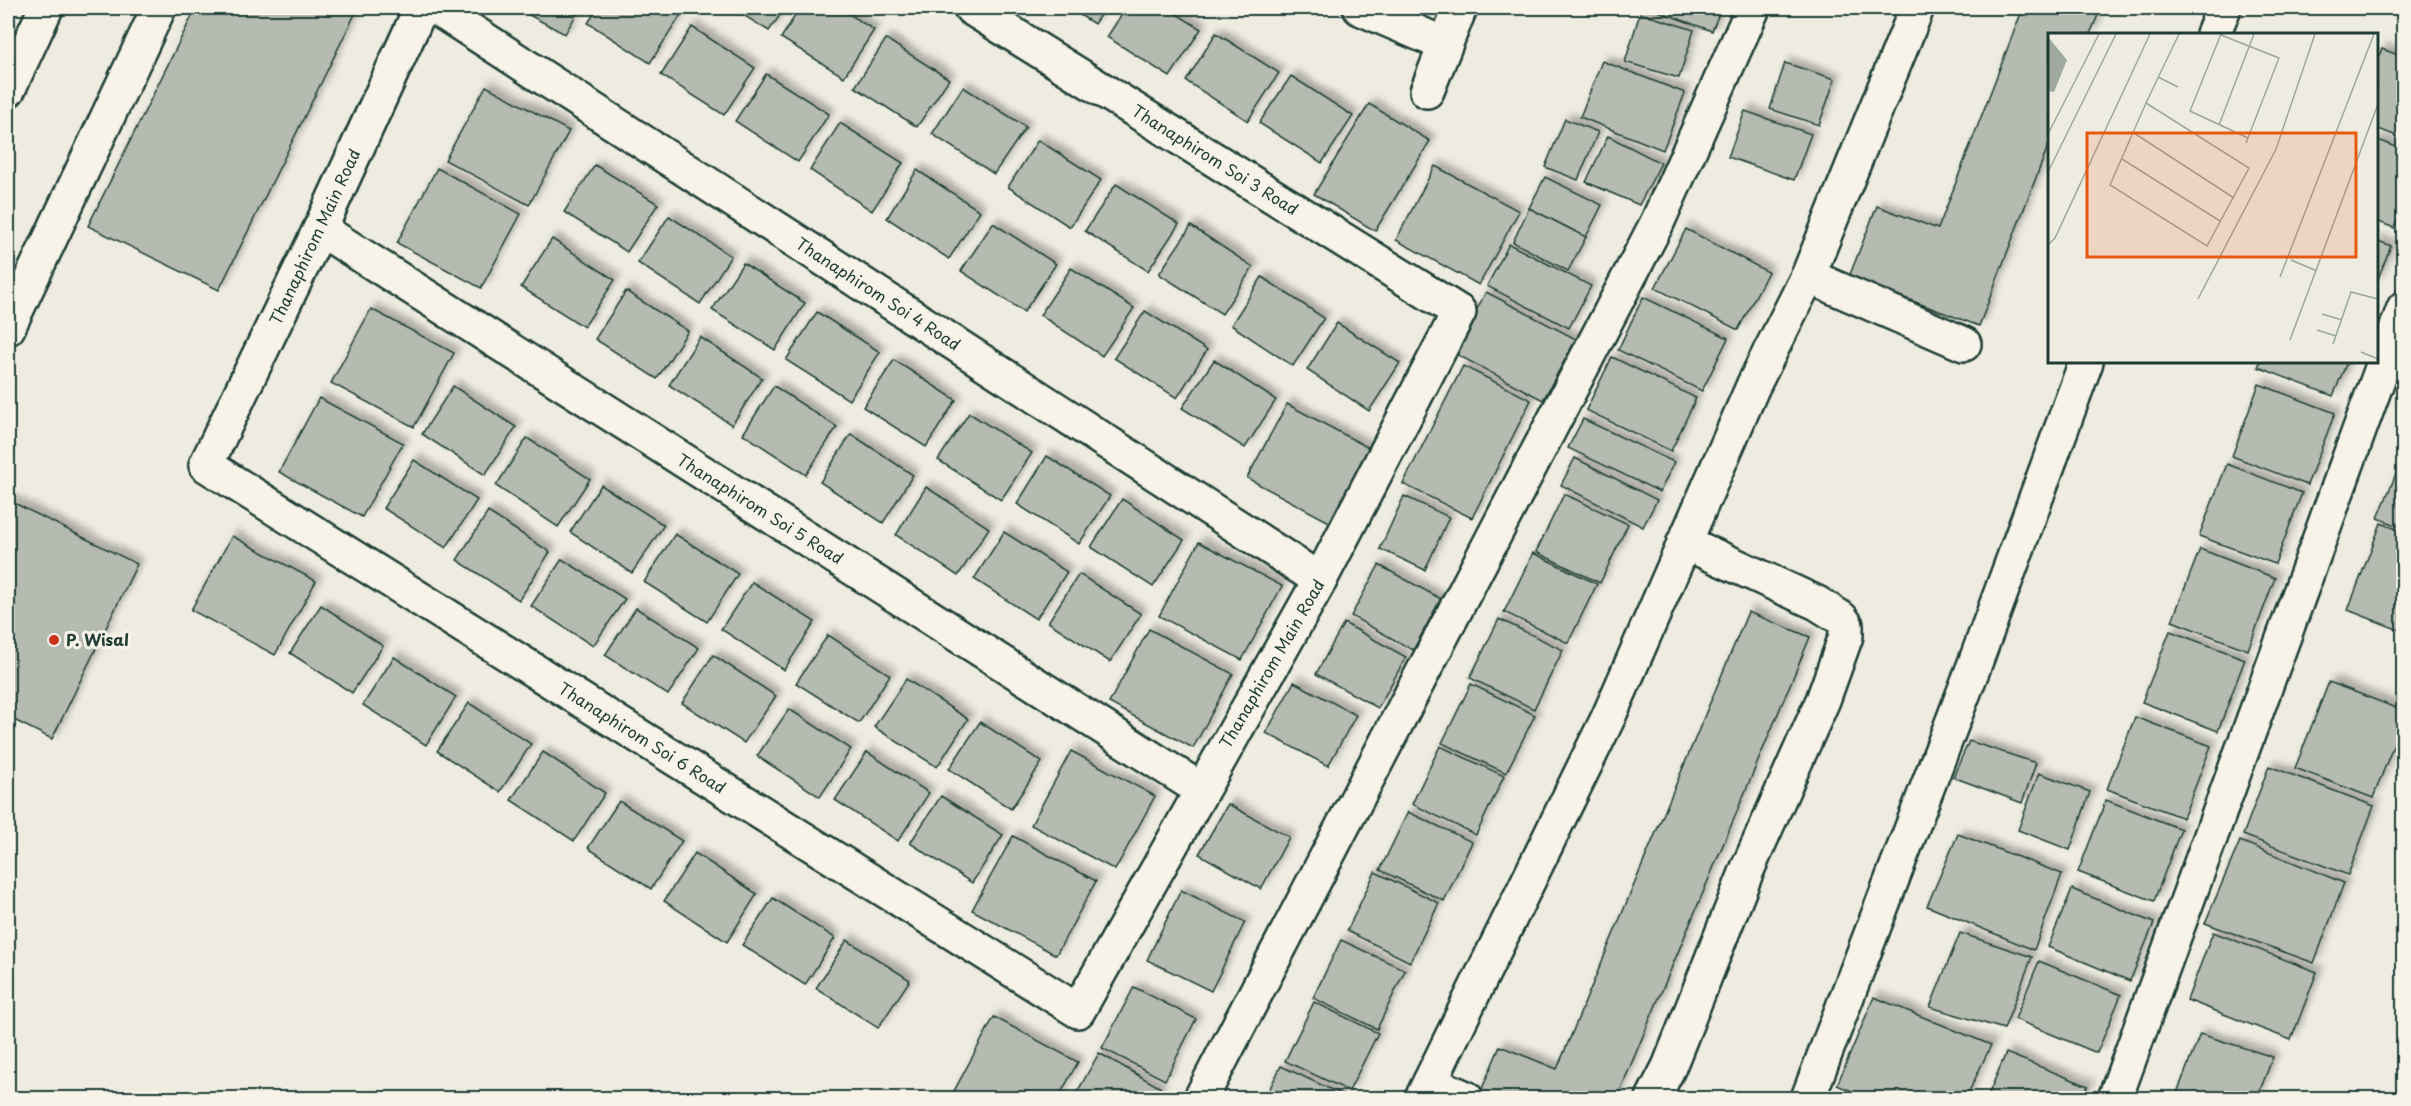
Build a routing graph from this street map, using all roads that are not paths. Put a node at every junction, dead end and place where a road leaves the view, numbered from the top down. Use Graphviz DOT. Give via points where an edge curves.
graph roads {
  1 [pos="46,8"];
  2 [pos="159,8"];
  3 [pos="421,8"];
  4 [pos="436,8"];
  5 [pos="971,8"];
  6 [pos="1360,8"];
  7 [pos="1460,8"];
  8 [pos="1753,8"];
  9 [pos="1917,8"];
  10 [pos="2224,8"];
  11 [pos="2213,33"];
  12 [pos="1444,44"];
  13 [pos="8,90"];
  14 [pos="1427,91"];
  15 [pos="320,229"];
  16 [pos="1809,276"];
  17 [pos="2403,308"];
  18 [pos="1459,312"];
  19 [pos="8,328"];
  20 [pos="1964,344"];
  21 [pos="2086,363"];
  22 [pos="206,465"];
  23 [pos="1684,542"];
  24 [pos="1320,580"];
  25 [pos="1200,789"];
  26 [pos="1078,1011"];
  27 [pos="1426,1090"];
  28 [pos="1201,1098"];
  29 [pos="1466,1098"];
  30 [pos="1653,1098"];
  31 [pos="1808,1098"];
  32 [pos="2115,1098"];
  1 -- 13 [label="street"];
  2 -- 19 [label="street"];
  3 -- 15 [label="street, Thanaphirom Main Road"];
  4 -- 24 [label="street, Thanaphirom Soi 4 Road"];
  5 -- 18 [label="street, Thanaphirom Soi 3 Road"];
  6 -- 12 [label="street"];
  7 -- 12 [label="street"];
  8 -- 28 [label="street" via="1657,224"];
  9 -- 16 [label="street"];
  10 -- 11 [label="street"];
  12 -- 14 [label="street"];
  15 -- 22 [label="street, Thanaphirom Main Road"];
  15 -- 25 [label="street, Thanaphirom Soi 5 Road"];
  16 -- 20 [label="street"];
  16 -- 23 [label="street"];
  17 -- 32 [label="street"];
  18 -- 24 [label="street, Thanaphirom Main Road"];
  21 -- 31 [label="street"];
  22 -- 26 [label="street, Thanaphirom Soi 6 Road"];
  23 -- 27 [label="street" via="1608,718"];
  23 -- 30 [label="street" via="1817,603 1841,618 1846,636 1823,700"];
  24 -- 25 [label="street, Thanaphirom Main Road"];
  25 -- 26 [label="street, Thanaphirom Main Road"];
  27 -- 29 [label="street"];
}
